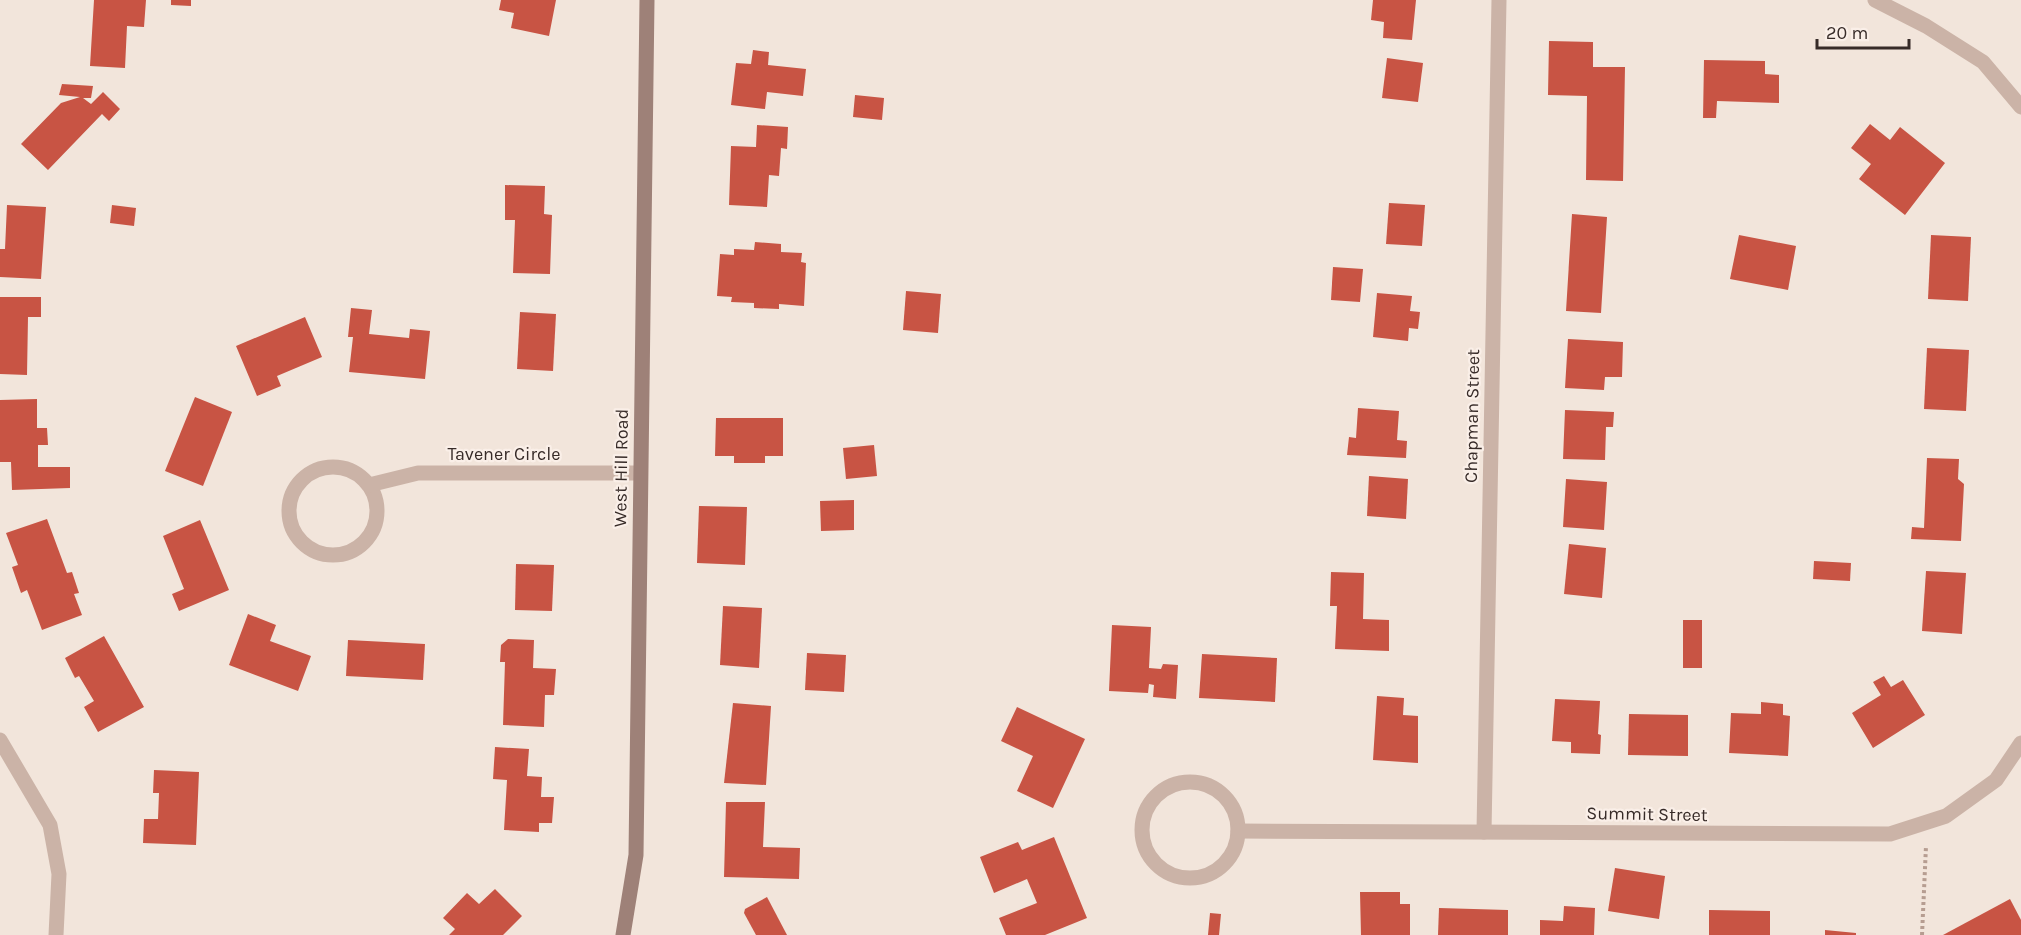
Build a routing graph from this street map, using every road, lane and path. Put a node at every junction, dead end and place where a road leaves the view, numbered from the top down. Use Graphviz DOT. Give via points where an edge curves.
graph roads {
  1 [pos="647,0"];
  2 [pos="1499,0"];
  3 [pos="1875,0"];
  4 [pos="2021,107"];
  5 [pos="640,473"];
  6 [pos="369,485"];
  7 [pos="0,740"];
  8 [pos="2021,743"];
  9 [pos="1927,822"];
  10 [pos="1238,831"];
  11 [pos="1484,832"];
  12 [pos="56,935"];
  13 [pos="623,935"];
  14 [pos="1922,935"];
  1 -- 5 [label="street, West Hill Road"];
  2 -- 11 [label="street, Chapman Street"];
  3 -- 4 [label="street" via="1983,62"];
  5 -- 6 [label="street, Tavener Circle" via="418,473"];
  5 -- 13 [label="street, West Hill Road" via="636,855"];
  6 -- 6 [label="street" via="377,515 365,542 353,551 323,555 298,539 288,512 290,498 306,475 319,469 340,468 359,475"];
  7 -- 12 [label="street" via="50,825 58,874"];
  8 -- 9 [label="street, Summit Street" via="1996,780 1946,816"];
  9 -- 11 [label="street, Summit Street" via="1890,834"];
  9 -- 14 [label="path"];
  10 -- 10 [label="street" via="1232,856 1221,868 1191,879 1176,877 1150,858 1142,829 1145,813 1164,789 1195,782 1224,795 1234,808"];
  10 -- 11 [label="street, Summit Street"];
}
